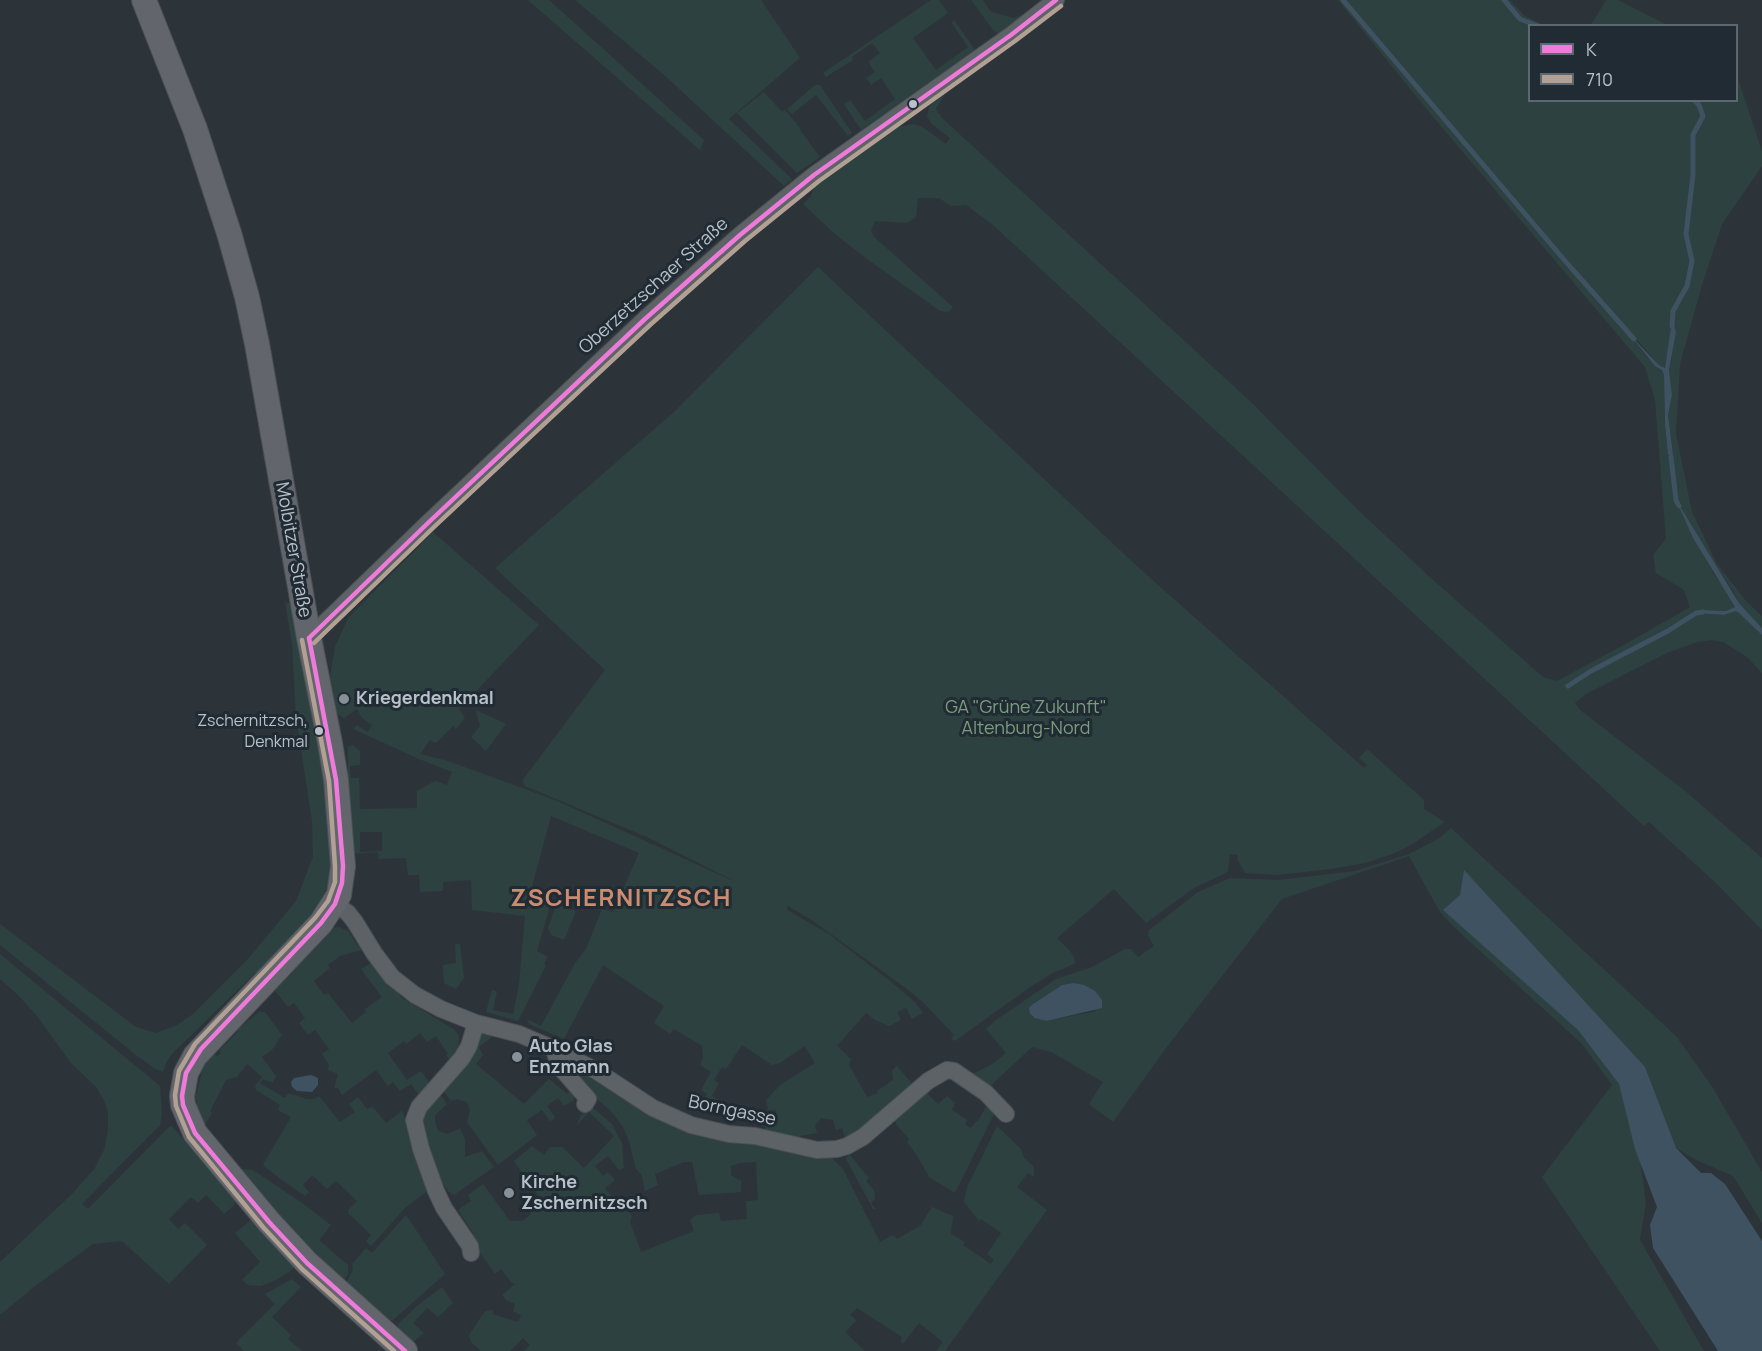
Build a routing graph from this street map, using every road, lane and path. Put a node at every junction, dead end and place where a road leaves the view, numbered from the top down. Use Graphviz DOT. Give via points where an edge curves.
graph roads {
  1 [pos="144,0"];
  2 [pos="1056,0"];
  3 [pos="309,638"];
  4 [pos="335,904"];
  5 [pos="476,1023"];
  6 [pos="554,1049"];
  7 [pos="585,1104"];
  8 [pos="1006,1114"];
  9 [pos="471,1253"];
  10 [pos="405,1351"];
  1 -- 3 [label="street, Molbitzer Straße" via="195,129 247,297"];
  2 -- 3 [label="street, Oberzetzschaer Straße" via="814,175 740,235 636,327"];
  3 -- 4 [label="street, Molbitzer Straße" via="336,780 343,867"];
  4 -- 5 [label="street, Borngasse" via="348,913 381,964 400,984 441,1009"];
  4 -- 10 [label="street" via="286,962 201,1049 186,1073 183,1106 195,1133 268,1222 306,1263"];
  5 -- 6 [label="street, Borngasse" via="526,1036"];
  5 -- 9 [label="street" via="462,1058 419,1107 414,1120 436,1191"];
  6 -- 7 [label="street" via="559,1066 588,1099"];
  6 -- 8 [label="street, Borngasse" via="681,1121 817,1150 847,1146 863,1137 928,1081 947,1070 986,1093"];
}
